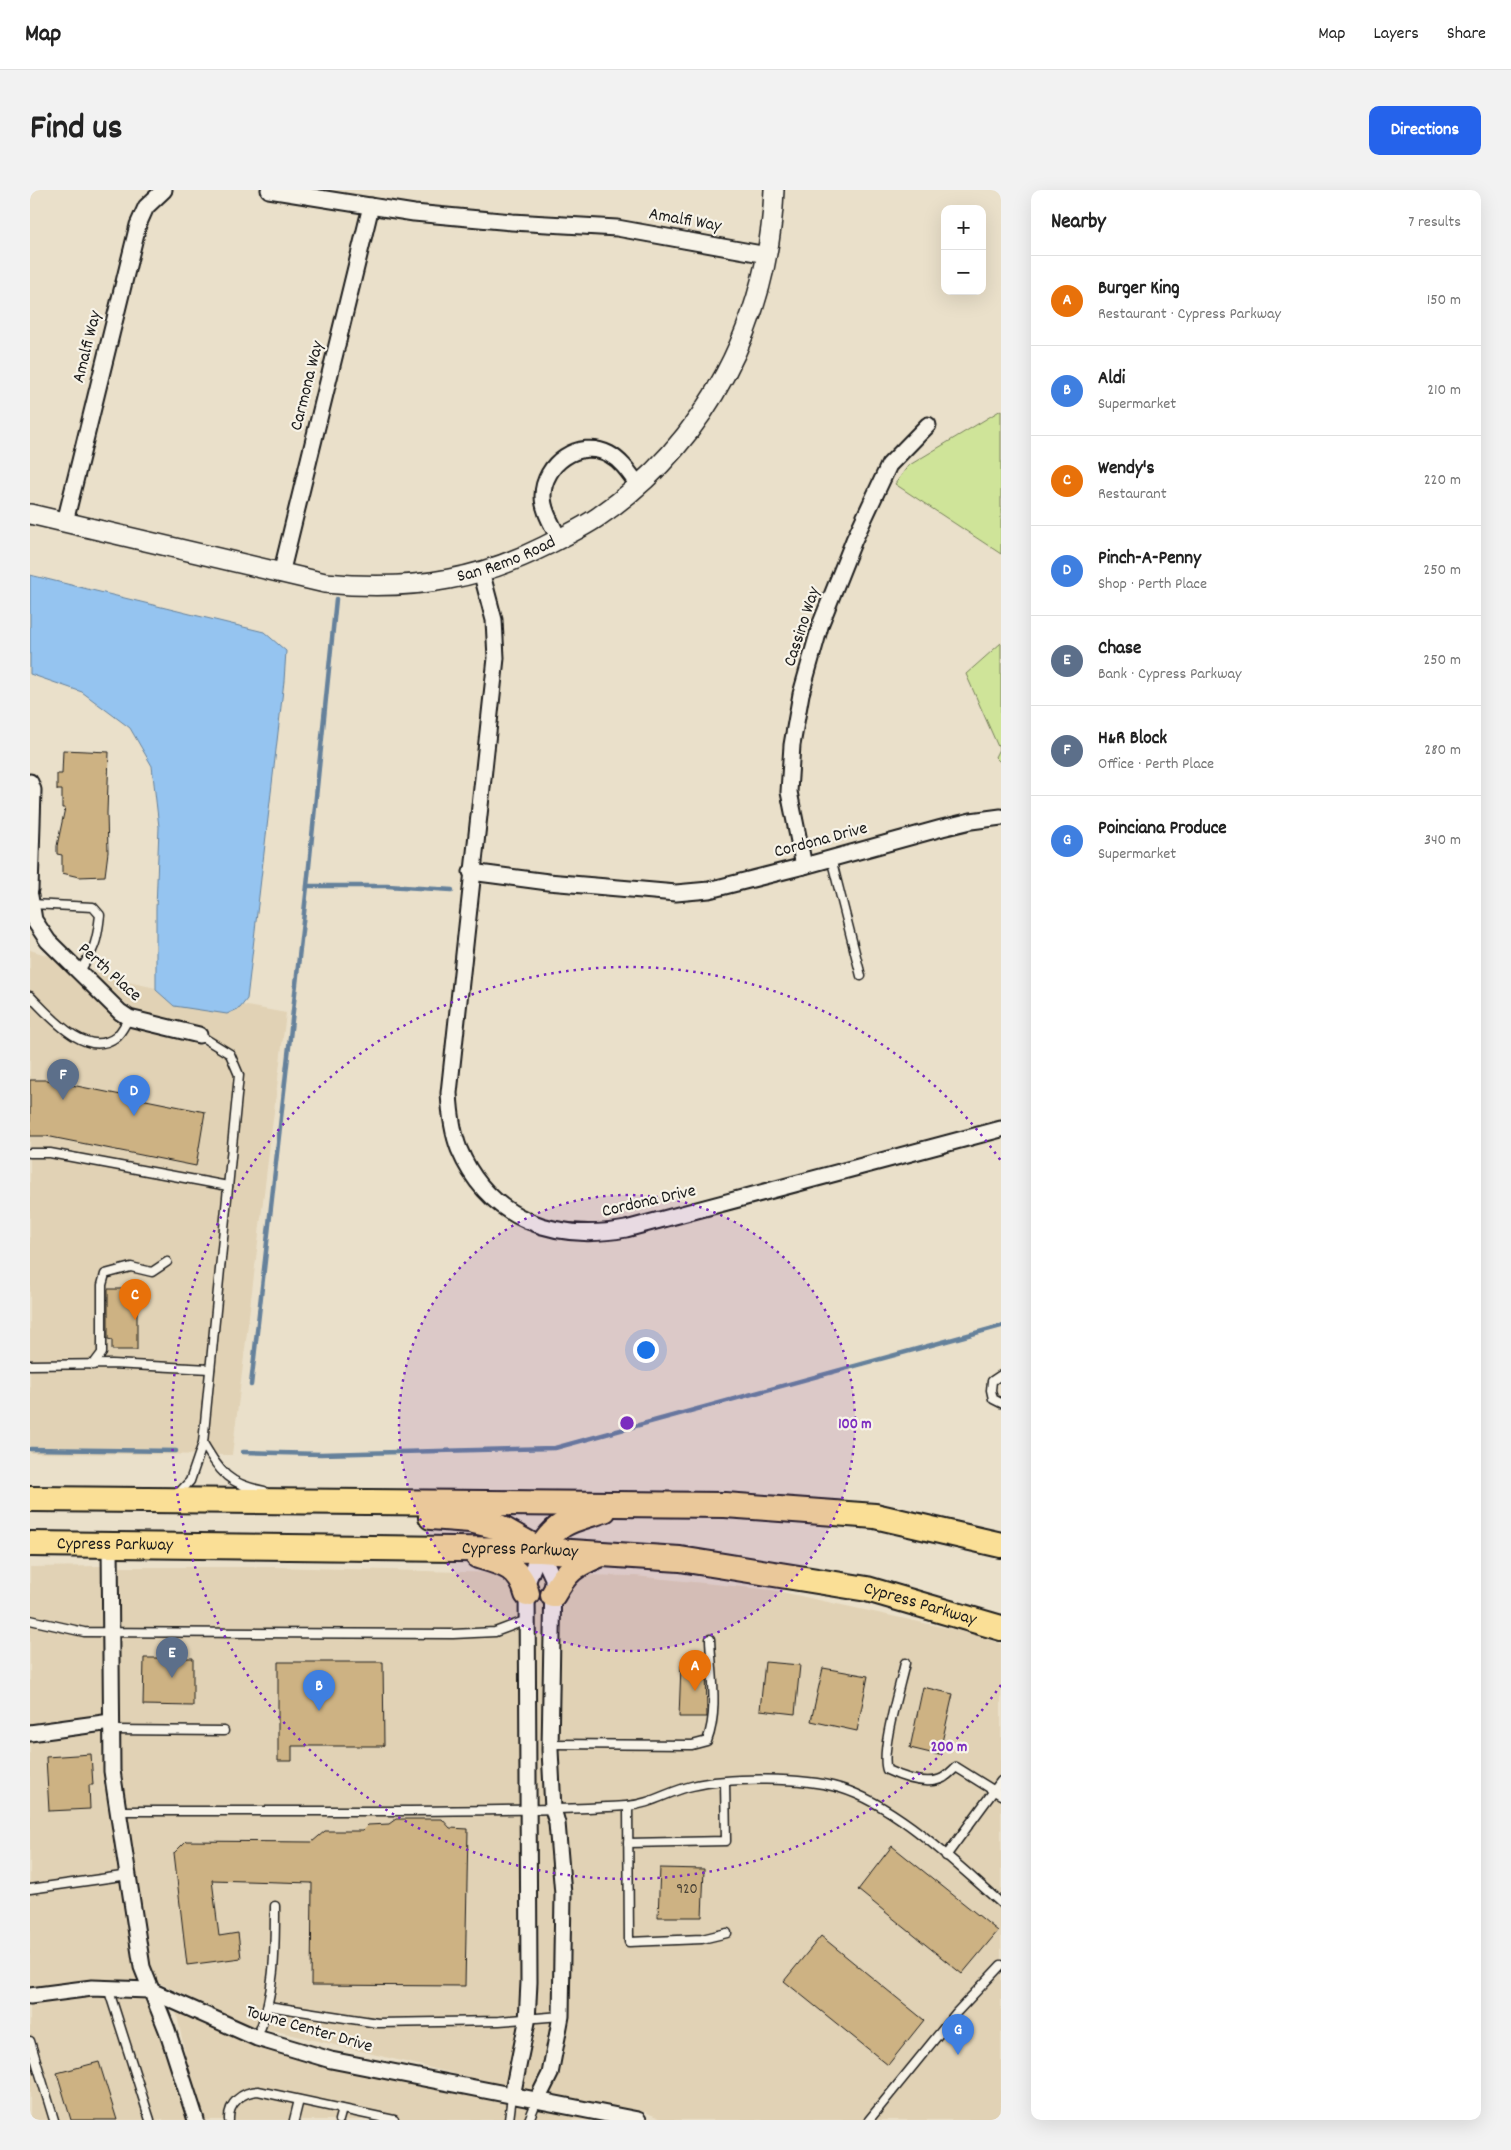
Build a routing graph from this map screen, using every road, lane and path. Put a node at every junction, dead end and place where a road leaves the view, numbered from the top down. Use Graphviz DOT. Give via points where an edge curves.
graph roads {
  1 [pos="164,190"];
  2 [pos="268,190"];
  3 [pos="774,190"];
  4 [pos="371,206"];
  5 [pos="767,255"];
  6 [pos="928,424"];
  7 [pos="638,485"];
  8 [pos="30,514"];
  9 [pos="65,522"];
  10 [pos="559,539"];
  11 [pos="481,571"];
  12 [pos="281,574"];
  13 [pos="30,782"];
  14 [pos="1001,817"];
  15 [pos="831,858"];
  16 [pos="804,866"];
  17 [pos="471,872"];
  18 [pos="30,897"];
  19 [pos="79,972"];
  20 [pos="861,976"];
  21 [pos="30,996"];
  22 [pos="129,1018"];
  23 [pos="199,1035"];
  24 [pos="1001,1129"];
  25 [pos="30,1153"];
  26 [pos="228,1186"];
  27 [pos="167,1262"];
  28 [pos="30,1364"];
  29 [pos="93,1365"];
  30 [pos="210,1369"];
  31 [pos="1001,1376"];
  32 [pos="1001,1403"];
  33 [pos="204,1443"];
  34 [pos="270,1492"];
  35 [pos="37,1497"];
  36 [pos="392,1498"];
  37 [pos="166,1500"];
  38 [pos="622,1504"];
  39 [pos="30,1544"];
  40 [pos="110,1545"];
  41 [pos="1001,1545"];
  42 [pos="454,1549"];
  43 [pos="540,1550"];
  44 [pos="602,1554"];
  45 [pos="527,1594"];
  46 [pos="553,1595"];
  47 [pos="30,1620"];
  48 [pos="527,1620"];
  49 [pos="1001,1628"];
  50 [pos="110,1633"];
  51 [pos="710,1639"];
  52 [pos="905,1663"];
  53 [pos="112,1726"];
  54 [pos="224,1731"];
  55 [pos="30,1733"];
  56 [pos="550,1744"];
  57 [pos="1001,1781"];
  58 [pos="725,1782"];
  59 [pos="997,1793"];
  60 [pos="628,1806"];
  61 [pos="553,1809"];
  62 [pos="529,1810"];
  63 [pos="120,1811"];
  64 [pos="628,1843"];
  65 [pos="946,1856"];
  66 [pos="129,1875"];
  67 [pos="30,1889"];
  68 [pos="1001,1903"];
  69 [pos="275,1906"];
  70 [pos="727,1933"];
  71 [pos="1001,1965"];
  72 [pos="108,1988"];
  73 [pos="149,1990"];
  74 [pos="30,1996"];
  75 [pos="268,2006"];
  76 [pos="561,2016"];
  77 [pos="527,2018"];
  78 [pos="257,2038"];
  79 [pos="30,2041"];
  80 [pos="524,2098"];
  81 [pos="299,2100"];
  82 [pos="342,2109"];
  83 [pos="384,2119"];
  84 [pos="54,2120"];
  85 [pos="150,2120"];
  86 [pos="196,2120"];
  87 [pos="229,2120"];
  88 [pos="294,2120"];
  89 [pos="339,2120"];
  90 [pos="394,2120"];
  91 [pos="509,2120"];
  92 [pos="529,2120"];
  93 [pos="638,2120"];
  94 [pos="869,2120"];
  1 -- 9 [label="street, Amalfi Way" via="146,207 138,226"];
  2 -- 4 [label="street, Amalfi Way"];
  3 -- 5 [label="street, San Remo Road"];
  4 -- 5 [label="street, Amalfi Way" via="512,222 617,228"];
  4 -- 12 [label="street, Carmona Way"];
  5 -- 7 [label="street, San Remo Road" via="746,332 709,404 677,448"];
  6 -- 16 [label="street, Cassino Way" via="888,465 821,623 801,694 789,792"];
  7 -- 10 [label="street, San Remo Road" via="598,517"];
  7 -- 10 [label="street" via="617,460 601,451 582,450 562,458 548,475 543,493 545,508"];
  8 -- 9 [label="street, San Remo Road"];
  9 -- 12 [label="street, San Remo Road"];
  10 -- 11 [label="street, San Remo Road" via="521,558"];
  11 -- 12 [label="street, San Remo Road" via="449,579 365,586 325,583"];
  11 -- 17 [label="street, Cordona Drive" via="494,620 496,658"];
  13 -- 18 [label="street, Perth Place"];
  14 -- 15 [label="street, Cordona Drive" via="970,821"];
  15 -- 16 [label="street, Cordona Drive"];
  15 -- 20 [label="lane"];
  16 -- 17 [label="street, Cordona Drive" via="709,890 676,892"];
  17 -- 24 [label="street, Cordona Drive" via="450,1071 450,1115 458,1148 467,1166 497,1201 530,1222 569,1233 626,1229"];
  18 -- 19 [label="street, Perth Place" via="34,920 48,941"];
  18 -- 19 [label="lane" via="93,907 100,915 98,938"];
  19 -- 22 [label="street, Perth Place"];
  21 -- 22 [label="lane" via="60,1026 82,1040 96,1044 117,1036"];
  22 -- 23 [label="street, Perth Place"];
  23 -- 26 [label="lane" via="230,1054 239,1076"];
  25 -- 26 [label="lane" via="50,1153"];
  26 -- 30 [label="lane"];
  27 -- 29 [label="lane" via="152,1272 131,1268 105,1274 102,1285 102,1353"];
  28 -- 29 [label="lane"];
  29 -- 30 [label="lane"];
  30 -- 33 [label="lane"];
  31 -- 32 [label="lane" via="992,1381 991,1390 993,1399"];
  33 -- 34 [label="lane" via="225,1475 243,1487"];
  33 -- 37 [label="lane" via="190,1481 178,1494"];
  35 -- 37 [label="main road"];
  36 -- 37 [label="main road"];
  36 -- 38 [label="main road" via="442,1502"];
  36 -- 43 [label="main road" via="410,1515 470,1520 499,1527"];
  38 -- 41 [label="main road" via="725,1505 875,1516"];
  38 -- 43 [label="main road" via="564,1523 549,1534"];
  39 -- 40 [label="main road, Cypress Parkway"];
  40 -- 42 [label="main road, Cypress Parkway"];
  40 -- 50 [label="street"];
  42 -- 43 [label="main road, Cypress Parkway"];
  42 -- 45 [label="main road" via="511,1568 524,1580"];
  43 -- 44 [label="main road, Cypress Parkway"];
  43 -- 45 [label="street" via="527,1583"];
  43 -- 46 [label="street" via="553,1578"];
  44 -- 46 [label="main road" via="575,1565 562,1578"];
  44 -- 49 [label="main road, Cypress Parkway" via="680,1559 867,1589"];
  45 -- 48 [label="street"];
  46 -- 56 [label="street"];
  47 -- 50 [label="lane" via="75,1631"];
  48 -- 50 [label="lane" via="495,1632 474,1634"];
  48 -- 62 [label="street"];
  50 -- 53 [label="street"];
  51 -- 56 [label="lane" via="712,1728 707,1741 692,1745"];
  52 -- 59 [label="lane" via="886,1747 884,1763 887,1770 901,1776 936,1780 947,1776 956,1767"];
  53 -- 54 [label="lane"];
  53 -- 55 [label="street"];
  53 -- 63 [label="street" via="112,1771"];
  56 -- 61 [label="street"];
  57 -- 59 [label="lane"];
  58 -- 60 [label="lane" via="690,1786 648,1803"];
  58 -- 64 [label="lane" via="726,1842"];
  58 -- 65 [label="lane" via="796,1780 839,1788 877,1804"];
  59 -- 65 [label="lane"];
  60 -- 61 [label="lane"];
  60 -- 64 [label="lane"];
  61 -- 62 [label="lane"];
  61 -- 76 [label="street" via="563,1894"];
  62 -- 63 [label="lane"];
  62 -- 77 [label="street"];
  63 -- 66 [label="street"];
  64 -- 70 [label="lane" via="629,1942 702,1939"];
  65 -- 68 [label="lane"];
  66 -- 67 [label="lane"];
  66 -- 73 [label="street" via="142,1967"];
  69 -- 75 [label="lane" via="275,1964"];
  71 -- 94 [label="lane" via="956,2013"];
  72 -- 73 [label="street, Towne Center Drive"];
  72 -- 74 [label="street, Towne Center Drive"];
  72 -- 85 [label="lane"];
  73 -- 78 [label="street, Towne Center Drive"];
  73 -- 86 [label="street" via="167,2030"];
  75 -- 77 [label="lane" via="378,2023"];
  75 -- 78 [label="lane"];
  76 -- 77 [label="lane"];
  76 -- 80 [label="street" via="550,2074"];
  77 -- 80 [label="street"];
  78 -- 80 [label="street, Towne Center Drive" via="331,2060"];
  79 -- 84 [label="lane"];
  80 -- 91 [label="lane"];
  80 -- 92 [label="lane"];
  80 -- 93 [label="street, Towne Center Drive"];
  81 -- 82 [label="lane"];
  81 -- 87 [label="lane" via="249,2092 241,2095 233,2105"];
  81 -- 88 [label="lane"];
  82 -- 83 [label="lane"];
  82 -- 89 [label="lane"];
  83 -- 90 [label="lane"];
}
